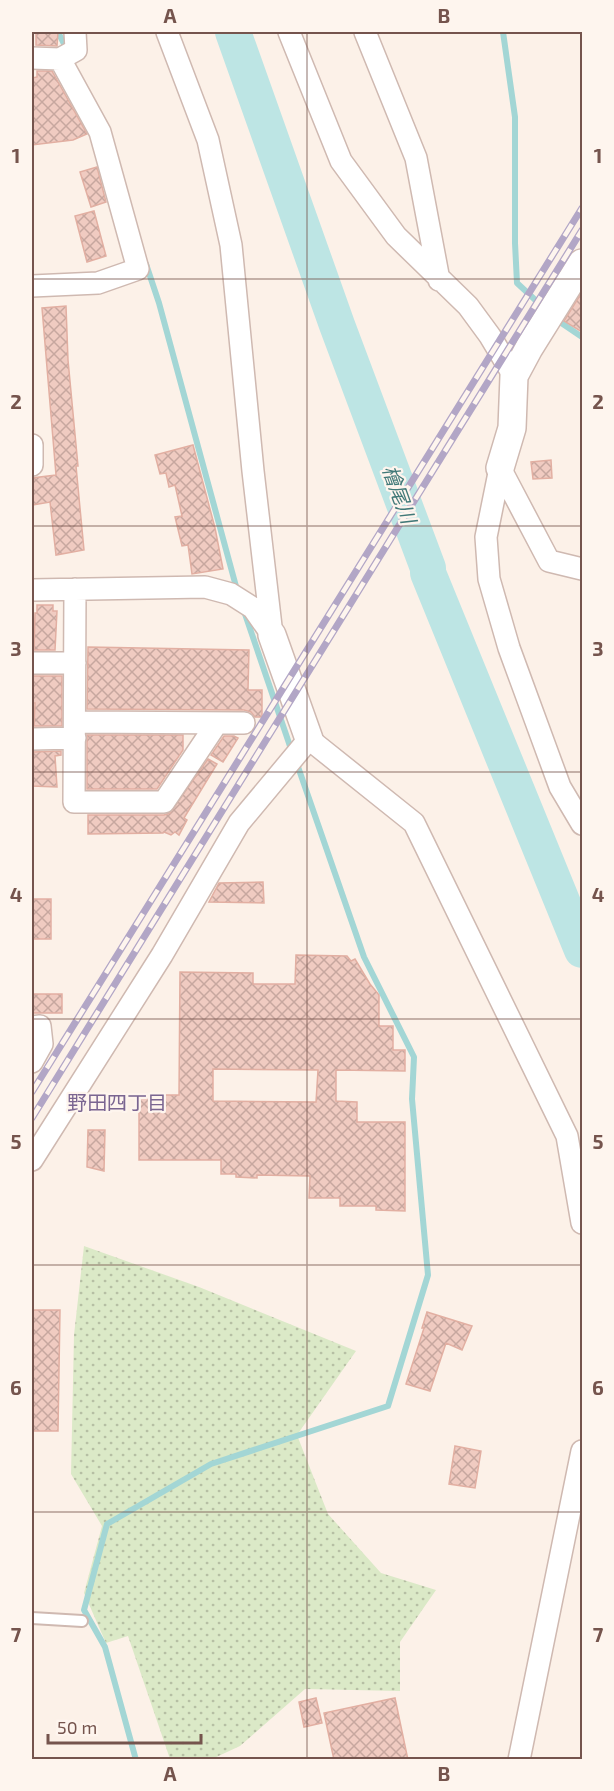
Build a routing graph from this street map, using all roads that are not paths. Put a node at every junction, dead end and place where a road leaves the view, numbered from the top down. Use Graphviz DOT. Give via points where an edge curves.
graph roads {
  1 [pos="75,32"];
  2 [pos="167,32"];
  3 [pos="289,32"];
  4 [pos="364,32"];
  5 [pos="32,58"];
  6 [pos="60,59"];
  7 [pos="582,263"];
  8 [pos="439,280"];
  9 [pos="32,286"];
  10 [pos="514,376"];
  11 [pos="32,445"];
  12 [pos="32,465"];
  13 [pos="500,468"];
  14 [pos="582,569"];
  15 [pos="75,589"];
  16 [pos="32,590"];
  17 [pos="272,635"];
  18 [pos="32,663"];
  19 [pos="75,663"];
  20 [pos="217,723"];
  21 [pos="244,723"];
  22 [pos="75,730"];
  23 [pos="32,739"];
  24 [pos="309,739"];
  25 [pos="582,824"];
  26 [pos="32,1027"];
  27 [pos="32,1062"];
  28 [pos="32,1160"];
  29 [pos="582,1223"];
  30 [pos="582,1451"];
  31 [pos="32,1618"];
  32 [pos="82,1621"];
  33 [pos="519,1760"];
  1 -- 6 [label="street" via="76,50"];
  2 -- 17 [label="street" via="208,140 231,245"];
  3 -- 8 [label="street" via="341,161 396,237"];
  4 -- 8 [label="street" via="416,158"];
  5 -- 6 [label="street"];
  6 -- 9 [label="street" via="100,132 138,269 98,283"];
  7 -- 10 [label="street"];
  8 -- 10 [label="street" via="468,306"];
  10 -- 13 [label="street" via="512,428"];
  11 -- 12 [label="street"];
  13 -- 14 [label="street" via="549,561"];
  13 -- 25 [label="street" via="486,537 489,579 509,648 560,787"];
  15 -- 16 [label="street"];
  15 -- 17 [label="street" via="205,587 231,594 253,608"];
  15 -- 19 [label="street"];
  17 -- 24 [label="street"];
  18 -- 19 [label="street"];
  19 -- 22 [label="street"];
  20 -- 21 [label="street"];
  20 -- 22 [label="street"];
  20 -- 22 [label="street" via="164,802 74,802"];
  22 -- 23 [label="street"];
  24 -- 28 [label="street" via="239,823 162,955"];
  24 -- 29 [label="street" via="414,822 567,1136"];
  26 -- 27 [label="street" via="40,1026 42,1044"];
  30 -- 33 [label="street"];
  31 -- 32 [label="lane"];
}
